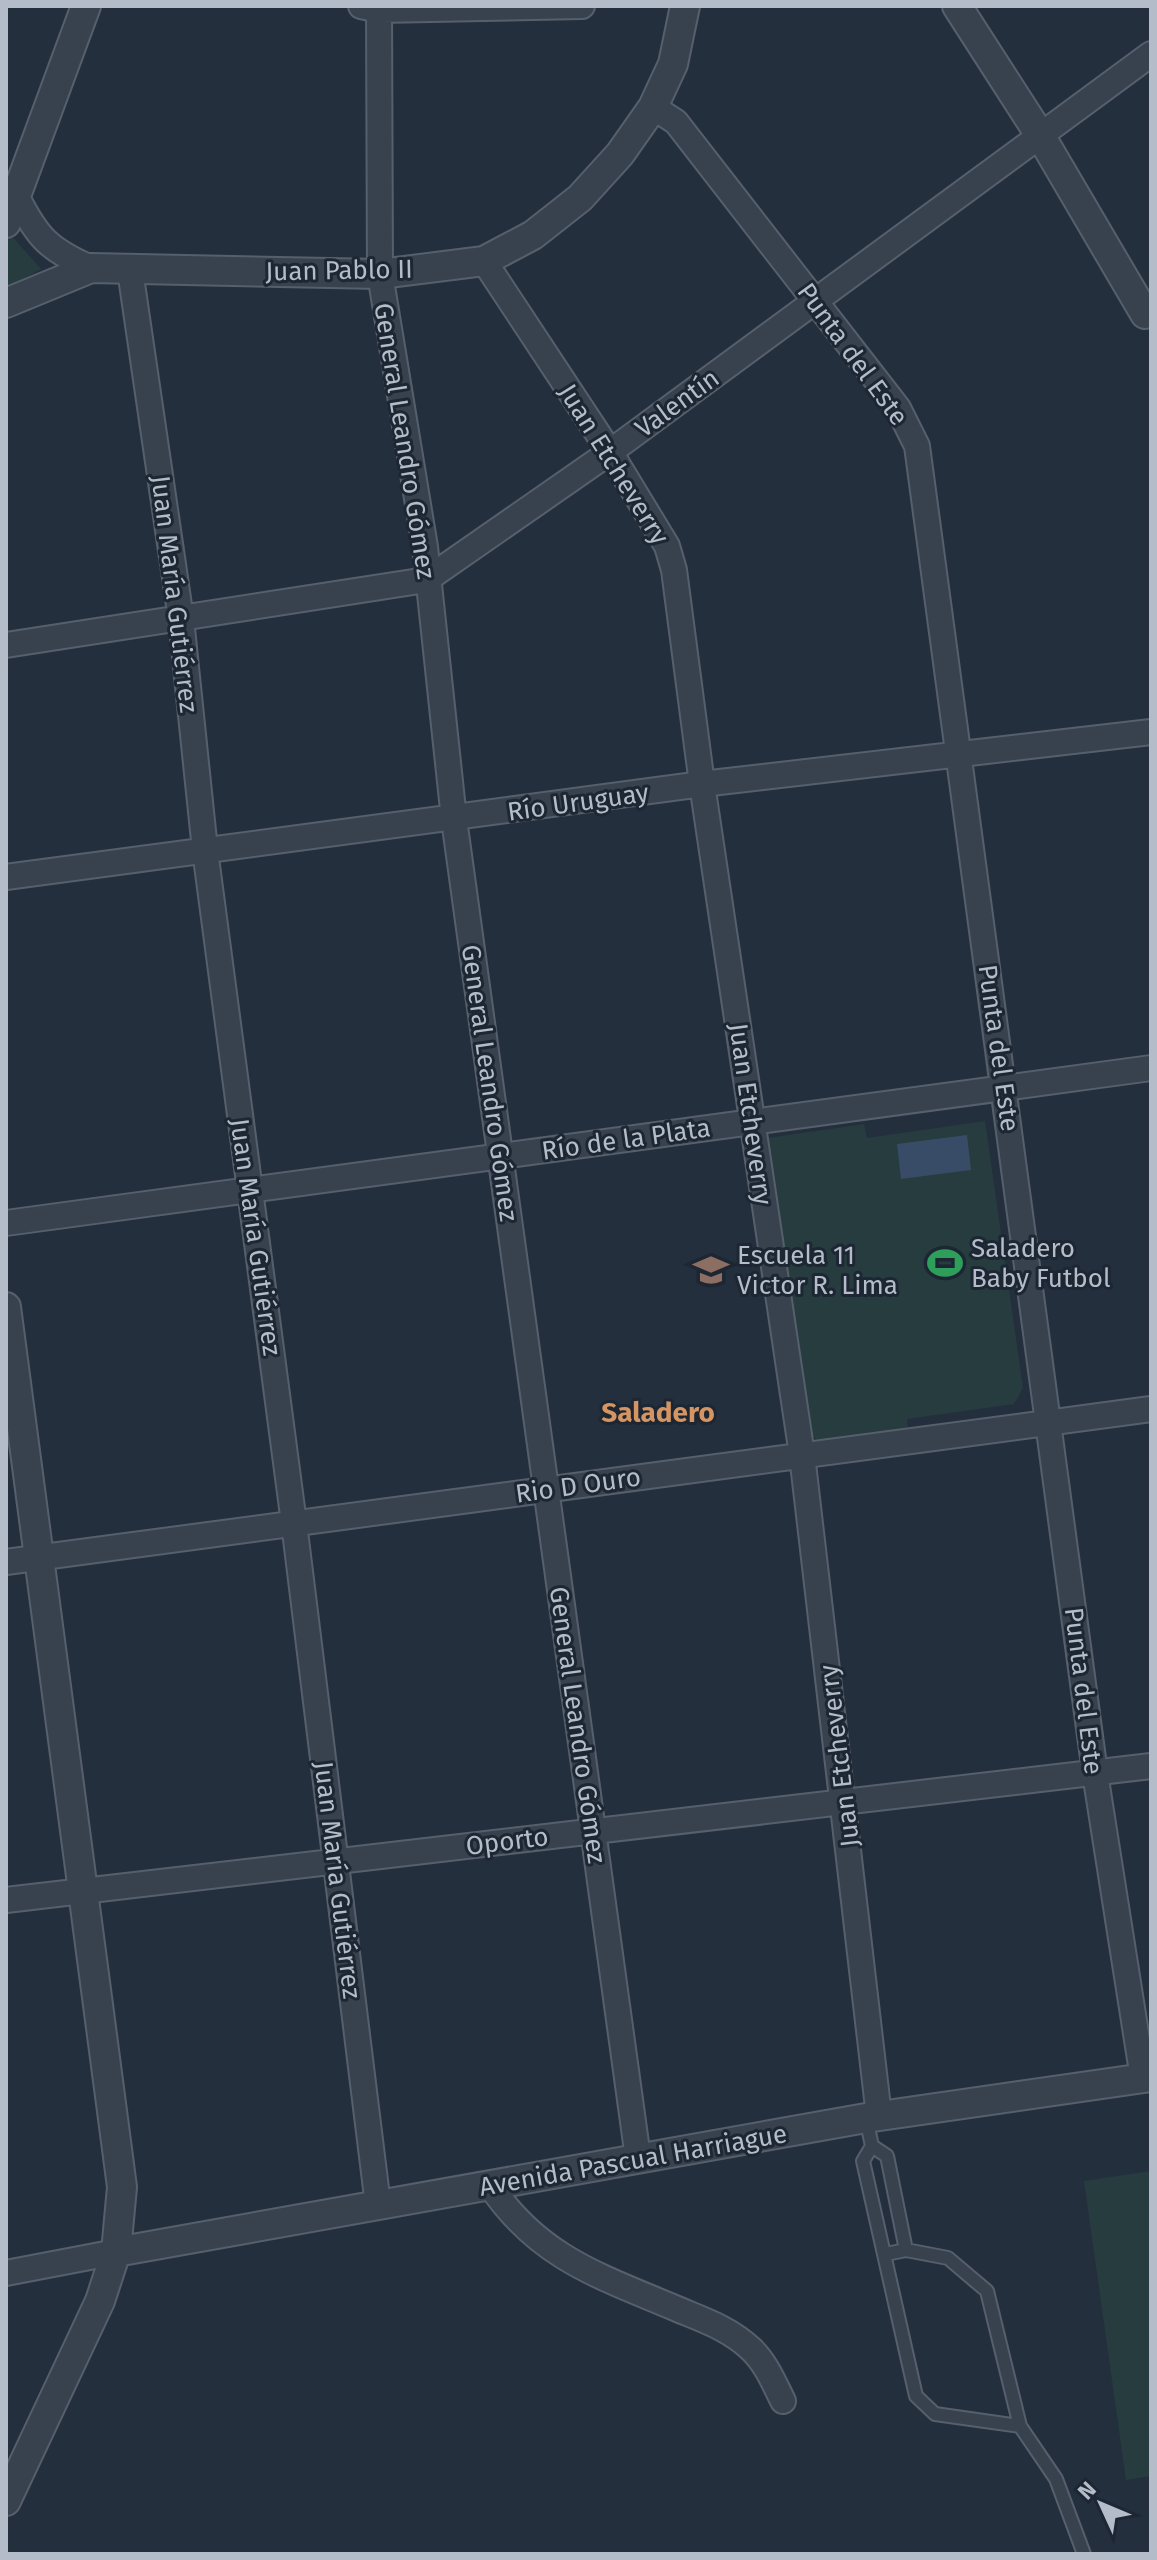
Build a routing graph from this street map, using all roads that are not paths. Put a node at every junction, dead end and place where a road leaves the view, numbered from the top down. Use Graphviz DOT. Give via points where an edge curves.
graph roads {
  1 [pos="86,6"];
  2 [pos="582,6"];
  3 [pos="685,6"];
  4 [pos="957,6"];
  5 [pos="373,7"];
  6 [pos="1151,54"];
  7 [pos="653,107"];
  8 [pos="1040,135"];
  9 [pos="17,197"];
  10 [pos="6,223"];
  11 [pos="484,261"];
  12 [pos="91,268"];
  13 [pos="130,270"];
  14 [pos="380,274"];
  15 [pos="816,302"];
  16 [pos="6,303"];
  17 [pos="1150,308"];
  18 [pos="610,452"];
  19 [pos="426,580"];
  20 [pos="181,619"];
  21 [pos="6,645"];
  22 [pos="1151,732"];
  23 [pos="960,753"];
  24 [pos="702,784"];
  25 [pos="454,819"];
  26 [pos="205,850"];
  27 [pos="6,877"];
  28 [pos="1151,1068"];
  29 [pos="1004,1088"];
  30 [pos="752,1122"];
  31 [pos="499,1157"];
  32 [pos="250,1190"];
  33 [pos="6,1223"];
  34 [pos="6,1307"];
  35 [pos="1151,1409"];
  36 [pos="1050,1423"];
  37 [pos="802,1455"];
  38 [pos="546,1490"];
  39 [pos="294,1523"];
  40 [pos="40,1557"];
  41 [pos="6,1562"];
  42 [pos="1151,1766"];
  43 [pos="1095,1773"];
  44 [pos="845,1802"];
  45 [pos="592,1832"];
  46 [pos="335,1861"];
  47 [pos="84,1890"];
  48 [pos="6,1900"];
  49 [pos="1147,2078"];
  50 [pos="872,2117"];
  51 [pos="872,2146"];
  52 [pos="638,2158"];
  53 [pos="490,2185"];
  54 [pos="378,2205"];
  55 [pos="906,2250"];
  56 [pos="116,2252"];
  57 [pos="886,2254"];
  58 [pos="6,2273"];
  59 [pos="783,2401"];
  60 [pos="1020,2426"];
  61 [pos="6,2501"];
  62 [pos="1084,2554"];
  1 -- 9 [label="street"];
  2 -- 5 [label="street"];
  3 -- 7 [label="street, Juan Pablo II" via="673,64"];
  4 -- 8 [label="street"];
  5 -- 14 [label="street, General Leandro Gómez"];
  6 -- 8 [label="street, Valentín"];
  7 -- 11 [label="street, Juan Pablo II" via="580,198 533,235"];
  7 -- 15 [label="street, Punta del Este" via="676,122"];
  8 -- 15 [label="street, Valentín"];
  8 -- 17 [label="street"];
  9 -- 10 [label="street"];
  9 -- 12 [label="street" via="46,244"];
  11 -- 14 [label="street, Juan Pablo II"];
  11 -- 18 [label="street, Juan Etcheverry"];
  12 -- 13 [label="street, Juan Pablo II"];
  12 -- 16 [label="street, Juan Pablo II"];
  13 -- 14 [label="street, Juan Pablo II"];
  13 -- 20 [label="street, Juan María Gutiérrez"];
  14 -- 19 [label="street, General Leandro Gómez"];
  15 -- 18 [label="street, Valentín"];
  15 -- 23 [label="street, Punta del Este" via="898,408 917,446"];
  18 -- 19 [label="street, Valentín"];
  18 -- 24 [label="street, Juan Etcheverry" via="667,546 674,570"];
  19 -- 20 [label="street, Valentín"];
  19 -- 25 [label="street, General Leandro Gómez"];
  20 -- 21 [label="street, Valentín"];
  20 -- 26 [label="street, Juan María Gutiérrez"];
  22 -- 23 [label="street, Río Uruguay"];
  23 -- 24 [label="street, Río Uruguay"];
  23 -- 29 [label="street, Punta del Este"];
  24 -- 25 [label="street, Río Uruguay"];
  24 -- 30 [label="street, Juan Etcheverry"];
  25 -- 26 [label="street, Río Uruguay"];
  25 -- 31 [label="street, General Leandro Gómez"];
  26 -- 27 [label="street, Río Uruguay"];
  26 -- 32 [label="street, Juan María Gutiérrez"];
  28 -- 29 [label="street, Río de la Plata"];
  29 -- 30 [label="street, Río de la Plata"];
  29 -- 36 [label="street, Punta del Este"];
  30 -- 31 [label="street, Río de la Plata"];
  30 -- 37 [label="street, Juan Etcheverry"];
  31 -- 32 [label="street, Río de la Plata"];
  31 -- 38 [label="street, General Leandro Gómez"];
  32 -- 33 [label="street, Río de la Plata"];
  32 -- 39 [label="street, Juan María Gutiérrez"];
  34 -- 40 [label="street"];
  35 -- 36 [label="street, Rio D Ouro"];
  36 -- 37 [label="street, Rio D Ouro"];
  36 -- 43 [label="street, Punta del Este"];
  37 -- 38 [label="street, Rio D Ouro"];
  37 -- 44 [label="street, Juan Etcheverry"];
  38 -- 39 [label="street, Rio D Ouro"];
  38 -- 45 [label="street, General Leandro Gómez"];
  39 -- 40 [label="street, Rio D Ouro"];
  39 -- 46 [label="street, Juan María Gutiérrez"];
  40 -- 41 [label="street, Rio D Ouro"];
  40 -- 47 [label="street"];
  42 -- 43 [label="street, Oporto"];
  43 -- 44 [label="street, Oporto"];
  43 -- 49 [label="street, Punta del Este"];
  44 -- 45 [label="street, Oporto"];
  44 -- 50 [label="street, Juan Etcheverry"];
  45 -- 46 [label="street, Oporto"];
  45 -- 52 [label="street, General Leandro Gómez"];
  46 -- 47 [label="street, Oporto"];
  46 -- 54 [label="street, Juan María Gutiérrez"];
  47 -- 48 [label="street, Oporto"];
  47 -- 56 [label="street" via="122,2187"];
  49 -- 50 [label="street, Avenida Pascual Harriague"];
  50 -- 51 [label="lane"];
  50 -- 52 [label="street, Avenida Pascual Harriague"];
  51 -- 55 [label="lane" via="887,2156"];
  51 -- 57 [label="lane" via="863,2161"];
  52 -- 53 [label="street, Avenida Pascual Harriague"];
  53 -- 54 [label="street, Avenida Pascual Harriague"];
  53 -- 59 [label="street" via="511,2217 576,2267 728,2330 753,2351"];
  54 -- 56 [label="street, Avenida Pascual Harriague"];
  55 -- 57 [label="lane"];
  55 -- 60 [label="lane" via="948,2258 987,2291"];
  56 -- 58 [label="street"];
  56 -- 61 [label="street" via="75,2359"];
  57 -- 60 [label="lane" via="916,2396 935,2414"];
  60 -- 62 [label="lane" via="1056,2479"];
}
